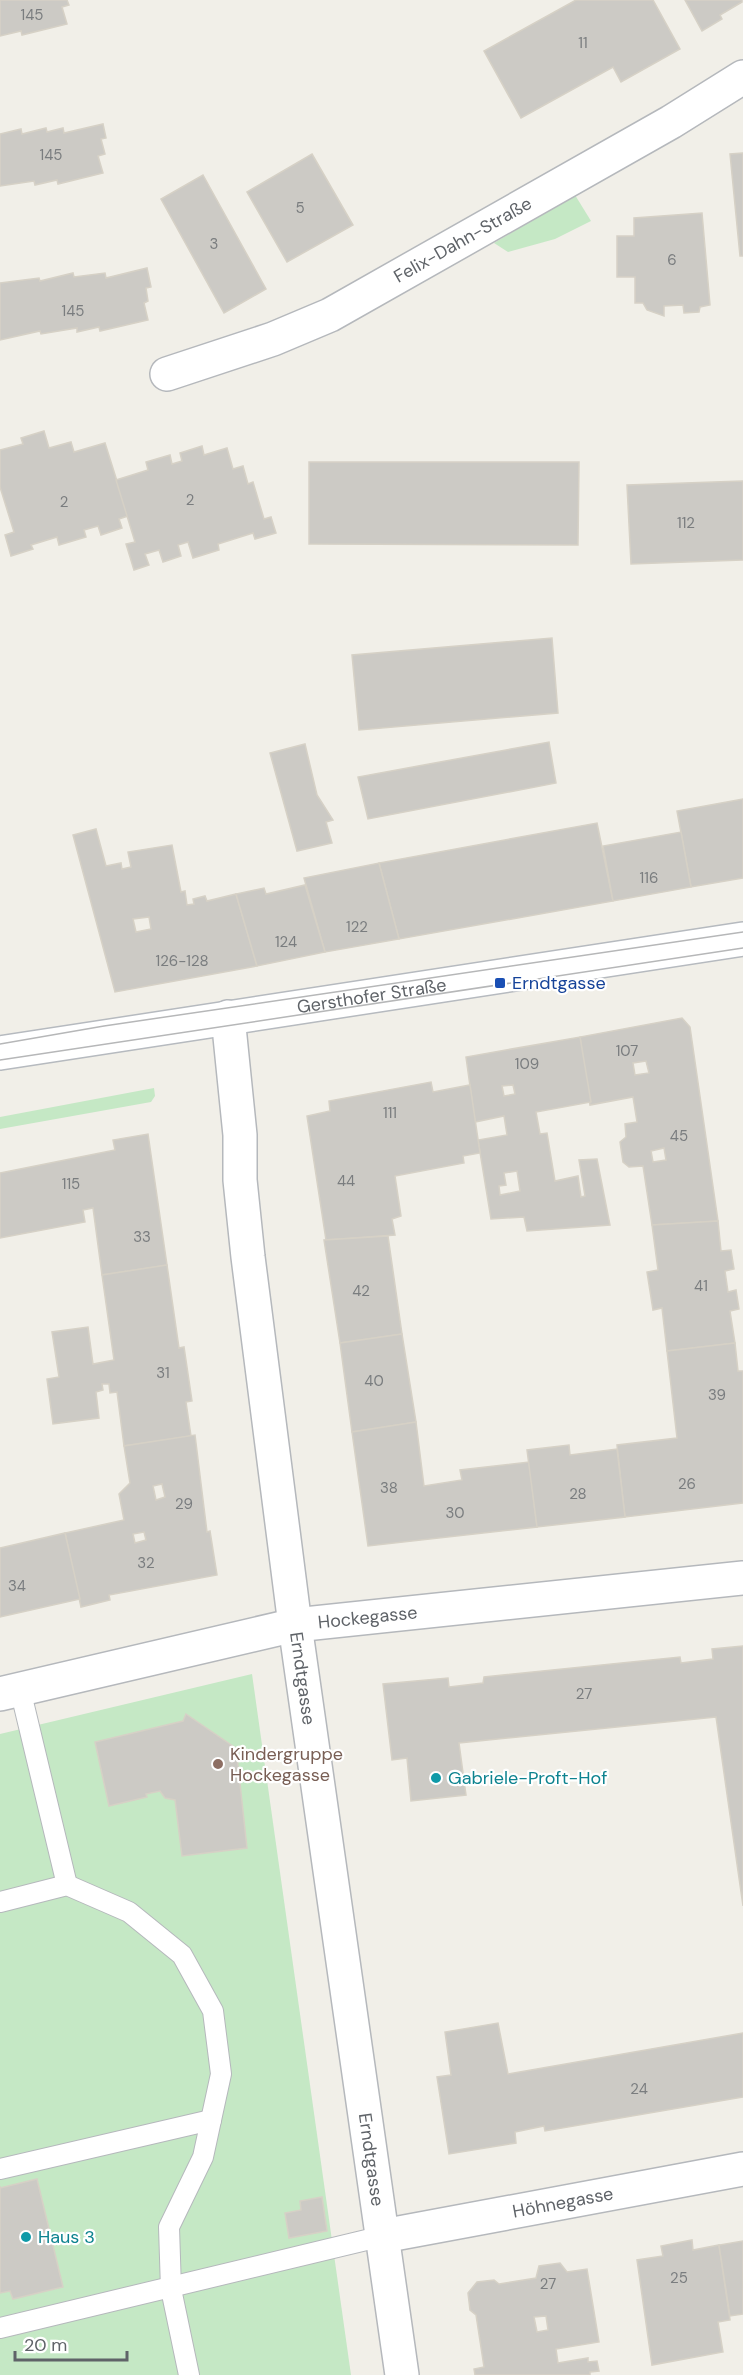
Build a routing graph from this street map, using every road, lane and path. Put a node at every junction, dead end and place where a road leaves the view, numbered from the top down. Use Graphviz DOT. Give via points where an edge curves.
graph roads {
  1 [pos="743,78"];
  2 [pos="167,374"];
  3 [pos="743,939"];
  4 [pos="228,1017"];
  5 [pos="0,1053"];
  6 [pos="743,1578"];
  7 [pos="295,1625"];
  8 [pos="10,1691"];
  9 [pos="67,1885"];
  10 [pos="0,1902"];
  11 [pos="211,2120"];
  12 [pos="0,2169"];
  13 [pos="743,2169"];
  14 [pos="383,2236"];
  15 [pos="171,2289"];
  16 [pos="0,2328"];
  17 [pos="189,2375"];
  18 [pos="402,2375"];
  1 -- 2 [label="street, Felix-Dahn-Straße" via="330,315 273,339"];
  3 -- 4 [label="street, Gersthofer Straße"];
  4 -- 5 [label="street, Gersthofer Straße"];
  4 -- 7 [label="street, Erndtgasse" via="248,1257"];
  6 -- 7 [label="street, Hockegasse"];
  7 -- 8 [label="street, Hockegasse"];
  7 -- 14 [label="street, Erndtgasse"];
  8 -- 9 [label="lane"];
  9 -- 10 [label="lane"];
  9 -- 11 [label="lane" via="129,1912 182,1955 213,2011 221,2074"];
  11 -- 12 [label="lane"];
  11 -- 15 [label="lane" via="203,2157 169,2228"];
  13 -- 14 [label="street, Höhnegasse"];
  14 -- 15 [label="lane"];
  14 -- 18 [label="street, Erndtgasse"];
  15 -- 16 [label="lane"];
  15 -- 17 [label="lane"];
}
